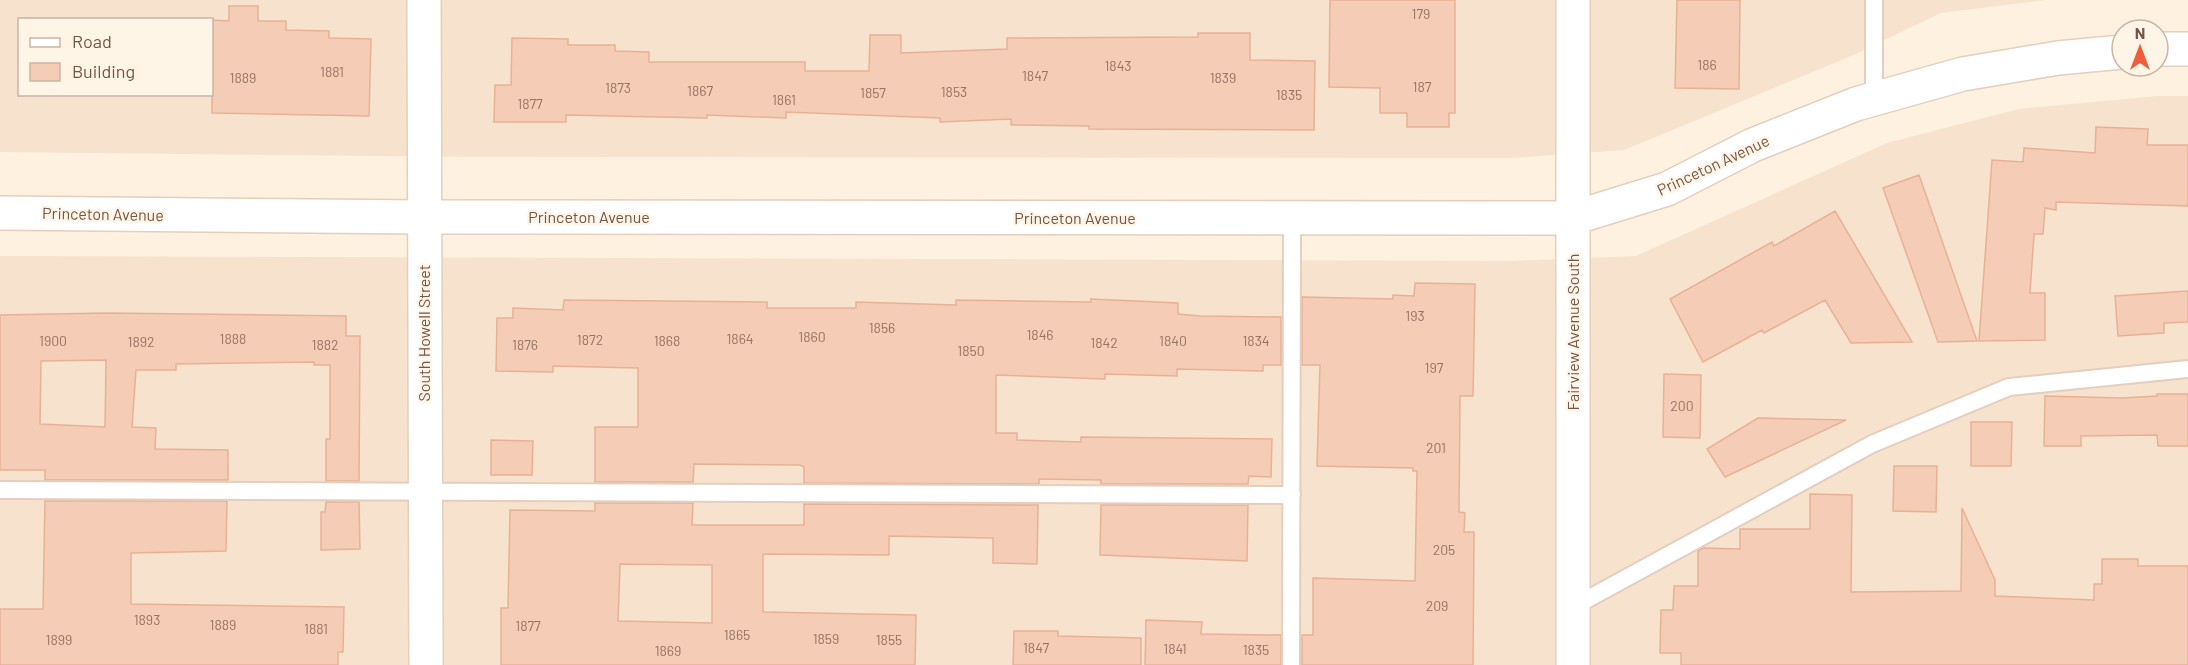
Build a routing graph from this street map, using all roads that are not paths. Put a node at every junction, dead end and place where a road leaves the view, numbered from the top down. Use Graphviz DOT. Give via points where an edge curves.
graph roads {
  1 [pos="424,0"];
  2 [pos="1573,0"];
  3 [pos="1874,0"];
  4 [pos="2170,49"];
  5 [pos="2188,50"];
  6 [pos="2110,53"];
  7 [pos="1874,99"];
  8 [pos="0,213"];
  9 [pos="424,217"];
  10 [pos="1292,218"];
  11 [pos="1573,218"];
  12 [pos="2188,369"];
  13 [pos="0,490"];
  14 [pos="424,491"];
  15 [pos="1292,495"];
  16 [pos="1573,607"];
  17 [pos="426,665"];
  18 [pos="1291,665"];
  19 [pos="1573,665"];
  1 -- 9 [label="street, South Howell Street"];
  2 -- 11 [label="street, Fairview Avenue South"];
  3 -- 7 [label="lane"];
  4 -- 5 [label="street"];
  6 -- 7 [label="street, Princeton Avenue" via="1963,74"];
  7 -- 11 [label="street, Princeton Avenue" via="1753,145 1667,189"];
  8 -- 9 [label="street, Princeton Avenue"];
  9 -- 10 [label="street, Princeton Avenue"];
  9 -- 14 [label="street, South Howell Street"];
  10 -- 11 [label="street, Princeton Avenue"];
  10 -- 15 [label="lane"];
  11 -- 16 [label="street, Fairview Avenue South"];
  12 -- 16 [label="lane" via="2009,387 1872,444"];
  13 -- 14 [label="lane"];
  14 -- 15 [label="lane"];
  14 -- 17 [label="street, South Howell Street"];
  15 -- 18 [label="lane"];
  16 -- 19 [label="street, Fairview Avenue South"];
}
